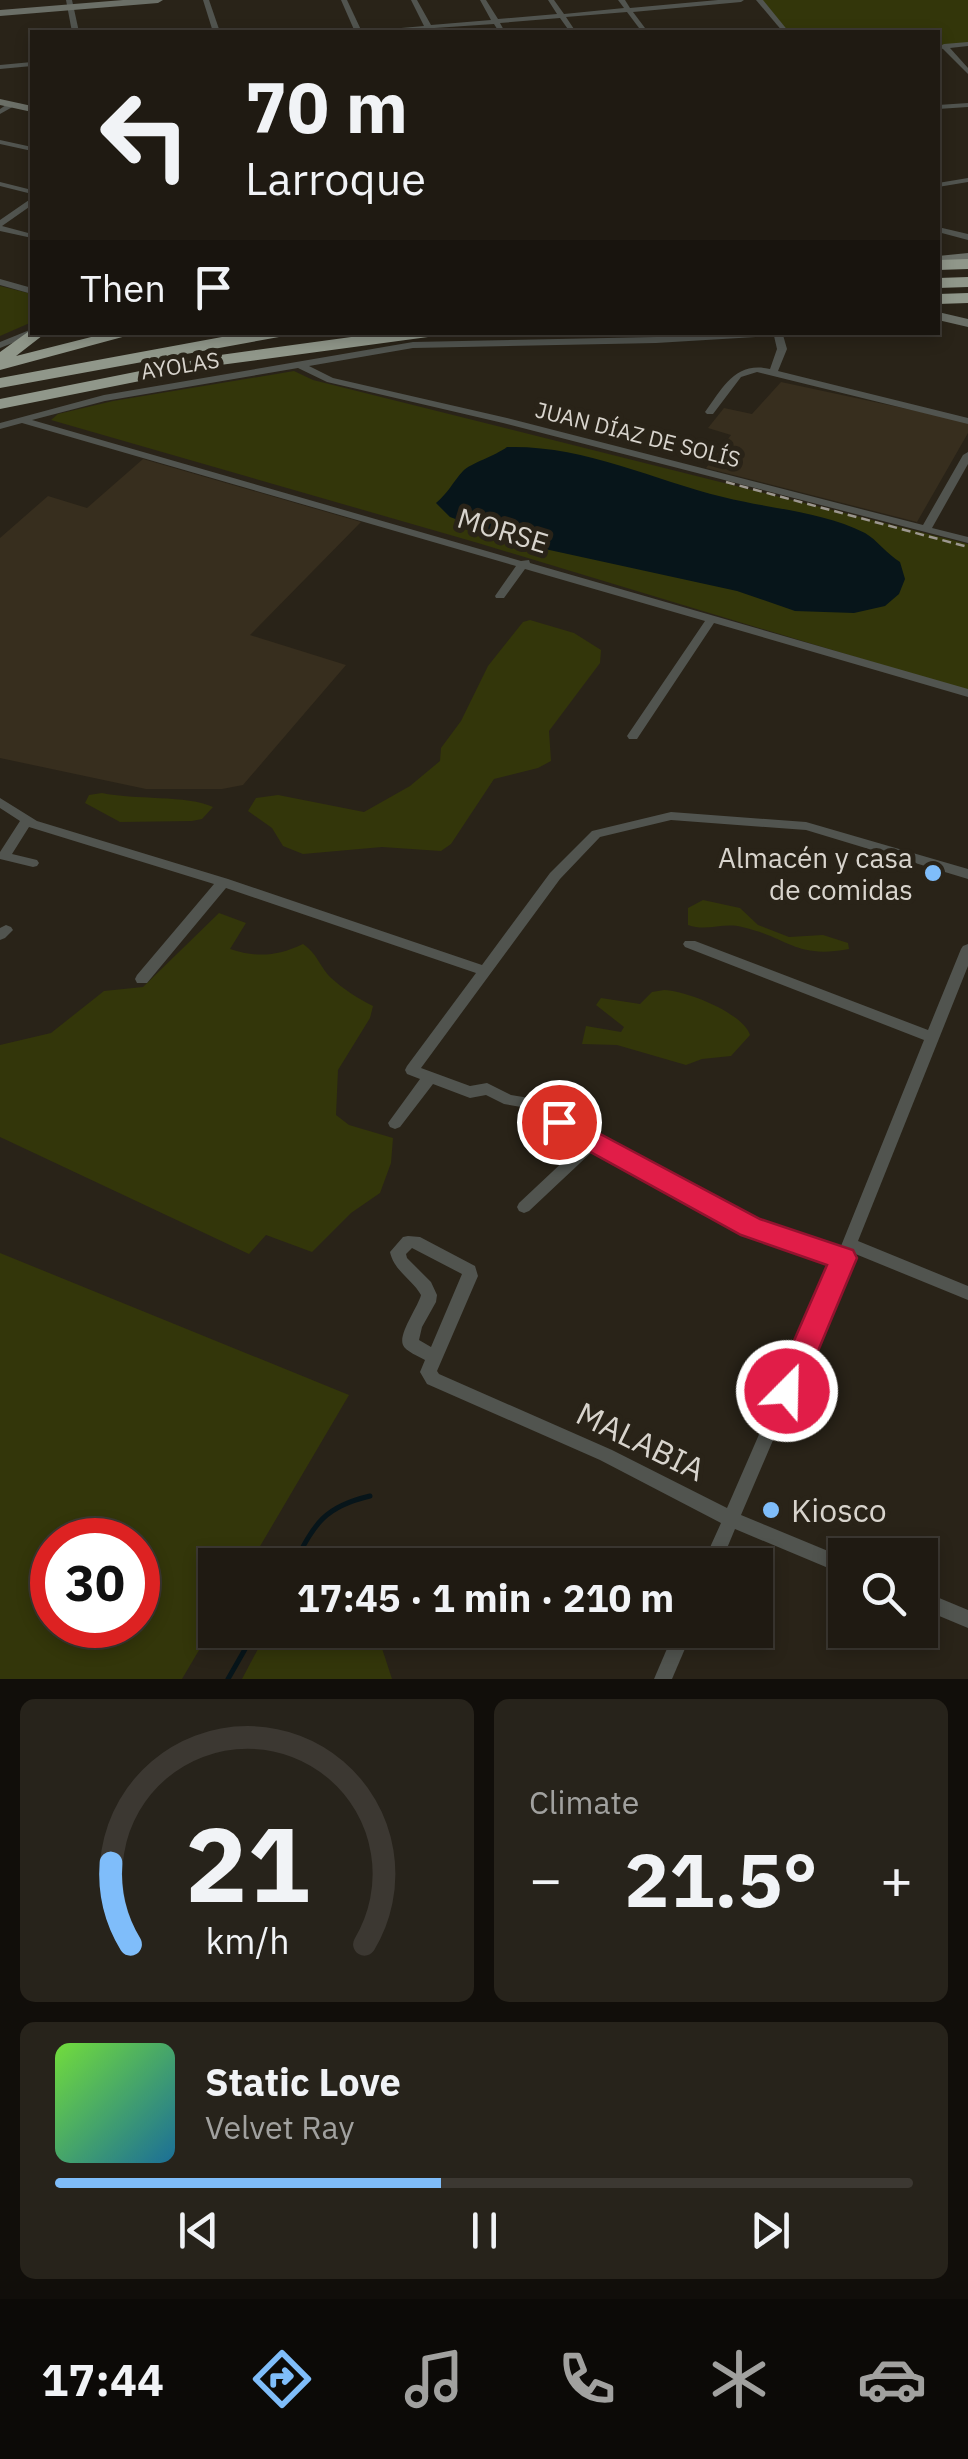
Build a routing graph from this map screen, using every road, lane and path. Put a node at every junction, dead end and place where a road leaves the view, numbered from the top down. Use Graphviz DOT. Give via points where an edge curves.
graph roads {
  1 [pos="96,0"];
  2 [pos="158,0"];
  3 [pos="206,0"];
  4 [pos="344,0"];
  5 [pos="414,0"];
  6 [pos="483,0"];
  7 [pos="551,0"];
  8 [pos="620,0"];
  9 [pos="740,0"];
  10 [pos="759,0"];
  11 [pos="70,3"];
  12 [pos="628,10"];
  13 [pos="0,11"];
  14 [pos="562,16"];
  15 [pos="496,22"];
  16 [pos="429,28"];
  17 [pos="76,30"];
  18 [pos="217,30"];
  19 [pos="359,30"];
  20 [pos="404,30"];
  21 [pos="501,30"];
  22 [pos="572,30"];
  23 [pos="643,30"];
  24 [pos="784,30"];
  25 [pos="968,44"];
  26 [pos="941,46"];
  27 [pos="30,64"];
  28 [pos="0,66"];
  29 [pos="968,72"];
  30 [pos="6,103"];
  31 [pos="968,105"];
  32 [pos="940,107"];
  33 [pos="0,112"];
  34 [pos="0,142"];
  35 [pos="30,150"];
  36 [pos="968,180"];
  37 [pos="0,184"];
  38 [pos="940,185"];
  39 [pos="30,192"];
  40 [pos="30,204"];
  41 [pos="0,226"];
  42 [pos="940,230"];
  43 [pos="30,235"];
  44 [pos="968,237"];
  45 [pos="968,261"];
  46 [pos="940,262"];
  47 [pos="0,282"];
  48 [pos="968,282"];
  49 [pos="940,284"];
  50 [pos="30,290"];
  51 [pos="968,295"];
  52 [pos="940,297"];
  53 [pos="940,316"];
  54 [pos="968,323"];
  55 [pos="940,325"];
  56 [pos="30,334"];
  57 [pos="32,335"];
  58 [pos="120,335"];
  59 [pos="263,335"];
  60 [pos="350,335"];
  61 [pos="406,335"];
  62 [pos="755,335"];
  63 [pos="778,335"];
  64 [pos="0,345"];
  65 [pos="0,362"];
  66 [pos="300,365"];
  67 [pos="773,373"];
  68 [pos="0,383"];
  69 [pos="0,395"];
  70 [pos="0,404"];
  71 [pos="710,412"];
  72 [pos="22,420"];
  73 [pos="968,421"];
  74 [pos="0,426"];
  75 [pos="968,456"];
  76 [pos="926,529"];
  77 [pos="968,540"];
  78 [pos="525,562"];
  79 [pos="500,596"];
  80 [pos="712,619"];
  81 [pos="968,692"];
  82 [pos="633,736"];
  83 [pos="0,802"];
  84 [pos="28,821"];
  85 [pos="34,864"];
  86 [pos="968,874"];
  87 [pos="223,882"];
  88 [pos="690,944"];
  89 [pos="968,949"];
  90 [pos="483,970"];
  91 [pos="142,979"];
  92 [pos="931,1038"];
  93 [pos="429,1078"];
  94 [pos="395,1123"];
  95 [pos="593,1142"];
  96 [pos="524,1206"];
  97 [pos="846,1252"];
  98 [pos="968,1293"];
  99 [pos="435,1356"];
  100 [pos="731,1519"];
  101 [pos="719,1548"];
  102 [pos="828,1560"];
  103 [pos="938,1606"];
  104 [pos="968,1619"];
  105 [pos="676,1648"];
  106 [pos="663,1679"];
  1 -- 11 [label="main road"];
  2 -- 11 [label="main road"];
  3 -- 18 [label="street"];
  4 -- 19 [label="street"];
  5 -- 16 [label="street"];
  6 -- 15 [label="street"];
  7 -- 14 [label="street"];
  8 -- 12 [label="street"];
  9 -- 12 [label="street"];
  10 -- 24 [label="street"];
  11 -- 13 [label="main road"];
  11 -- 17 [label="street"];
  12 -- 14 [label="street"];
  12 -- 23 [label="street"];
  14 -- 15 [label="street"];
  14 -- 22 [label="street"];
  15 -- 16 [label="street"];
  15 -- 21 [label="street"];
  16 -- 20 [label="street"];
  25 -- 26 [label="street"];
  26 -- 29 [label="street"];
  27 -- 28 [label="street"];
  30 -- 33 [label="street"];
  31 -- 32 [label="street"];
  34 -- 35 [label="street"];
  36 -- 38 [label="street"];
  37 -- 39 [label="street"];
  40 -- 41 [label="street"];
  41 -- 43 [label="street"];
  42 -- 44 [label="street"];
  45 -- 46 [label="highway"];
  47 -- 50 [label="street"];
  48 -- 49 [label="highway"];
  51 -- 52 [label="highway"];
  53 -- 54 [label="main road"];
  54 -- 55 [label="main road"];
  56 -- 64 [label="street"];
  57 -- 65 [label="highway"];
  58 -- 65 [label="highway"];
  59 -- 68 [label="highway"];
  60 -- 69 [label="highway"];
  61 -- 70 [label="highway" via="220,360"];
  62 -- 66 [label="street, AYOLAS" via="450,342"];
  63 -- 67 [label="street" via="782,349"];
  66 -- 72 [label="street, AYOLAS" via="104,398"];
  66 -- 76 [label="street, JUAN DÍAZ DE SOLÍS" via="330,380"];
  67 -- 71 [label="street" via="741,372"];
  67 -- 73 [label="street"];
  72 -- 74 [label="street, AYOLAS"];
  72 -- 78 [label="street, MORSE"];
  75 -- 76 [label="street"];
  76 -- 77 [label="street, JUAN DÍAZ DE SOLÍS"];
  78 -- 79 [label="street"];
  78 -- 80 [label="street, MORSE"];
  80 -- 81 [label="street, MORSE"];
  80 -- 82 [label="street"];
  83 -- 84 [label="street"];
  84 -- 85 [label="street" via="4,856"];
  84 -- 87 [label="street"];
  86 -- 90 [label="street" via="824,829 659,818 596,834"];
  87 -- 90 [label="street"];
  87 -- 91 [label="street"];
  88 -- 92 [label="street"];
  89 -- 92 [label="street"];
  90 -- 93 [label="street" via="412,1070"];
  92 -- 97 [label="street"];
  93 -- 94 [label="street"];
  93 -- 95 [label="street" via="524,1102"];
  95 -- 96 [label="street"];
  95 -- 97 [label="street" via="750,1227"];
  97 -- 98 [label="street"];
  97 -- 100 [label="street"];
  99 -- 99 [label="street, MALABIA" via="470,1271 408,1242 398,1252 400,1261 430,1294 410,1343"];
  99 -- 100 [label="street, MALABIA" via="428,1372 433,1379 606,1454"];
  100 -- 101 [label="street"];
  100 -- 102 [label="street, MALABIA"];
  103 -- 104 [label="street"];
  105 -- 106 [label="street"];
}
